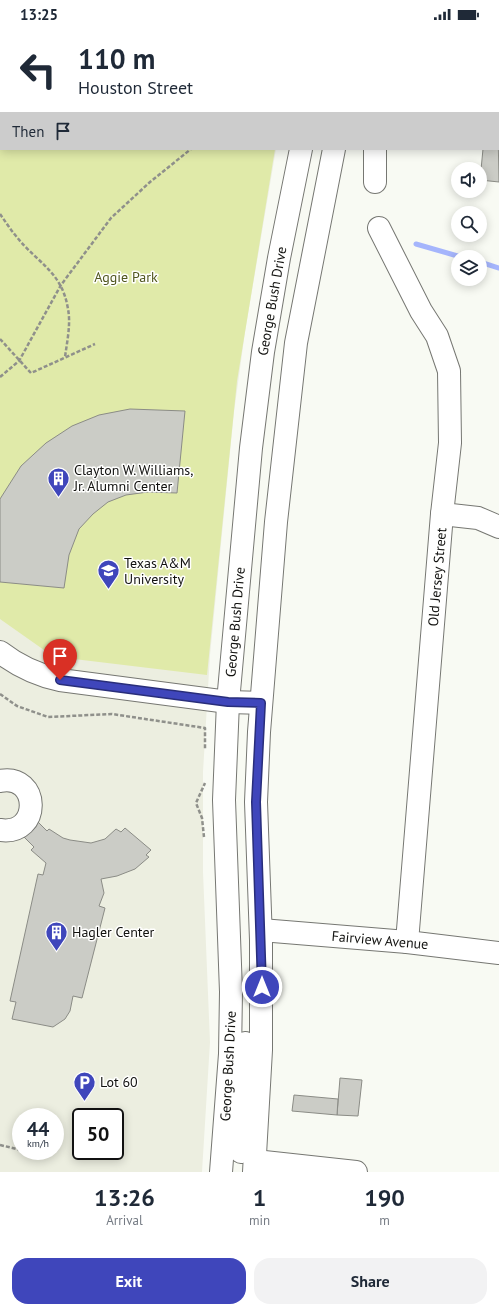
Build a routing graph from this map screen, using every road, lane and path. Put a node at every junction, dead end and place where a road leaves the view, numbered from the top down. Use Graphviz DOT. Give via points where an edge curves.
graph roads {
  1 [pos="190,150"];
  2 [pos="334,150"];
  3 [pos="375,150"];
  4 [pos="297,154"];
  5 [pos="375,182"];
  6 [pos="0,214"];
  7 [pos="379,228"];
  8 [pos="61,284"];
  9 [pos="0,339"];
  10 [pos="95,344"];
  11 [pos="65,357"];
  12 [pos="19,361"];
  13 [pos="0,377"];
  14 [pos="442,514"];
  15 [pos="499,527"];
  16 [pos="0,652"];
  17 [pos="0,694"];
  18 [pos="228,702"];
  19 [pos="261,703"];
  20 [pos="205,751"];
  21 [pos="0,780"];
  22 [pos="206,781"];
  23 [pos="0,830"];
  24 [pos="204,838"];
  25 [pos="260,930"];
  26 [pos="407,942"];
  27 [pos="499,954"];
  28 [pos="231,992"];
  29 [pos="0,1145"];
  30 [pos="12,1148"];
  31 [pos="254,1166"];
  32 [pos="221,1172"];
  33 [pos="356,1172"];
  1 -- 8 [label="path" via="111,218"];
  2 -- 19 [label="main road" via="296,344 276,522"];
  3 -- 5 [label="main road"];
  4 -- 18 [label="main road, George Bush Drive" via="263,352 251,448"];
  6 -- 8 [label="path" via="16,236 50,269"];
  7 -- 14 [label="main road, Old Jersey Street" via="437,336 449,371 450,443"];
  8 -- 11 [label="path" via="69,319"];
  8 -- 12 [label="path"];
  9 -- 12 [label="path"];
  10 -- 11 [label="path"];
  11 -- 12 [label="path" via="31,373"];
  12 -- 13 [label="path"];
  14 -- 15 [label="main road" via="478,518"];
  14 -- 26 [label="main road, Old Jersey Street"];
  16 -- 18 [label="main road" via="23,667 46,677"];
  17 -- 20 [label="path" via="17,706 48,717 112,714 205,728"];
  18 -- 19 [label="main road"];
  18 -- 28 [label="main road, George Bush Drive" via="224,800"];
  19 -- 25 [label="main road" via="256,802"];
  21 -- 23 [label="main road" via="18,782 25,788 32,803 28,819 22,825 15,829"];
  22 -- 24 [label="path" via="196,803 202,818"];
  25 -- 26 [label="main road, Fairview Avenue"];
  25 -- 31 [label="main road" via="261,1050"];
  26 -- 27 [label="main road, Fairview Avenue"];
  28 -- 31 [label="main road" via="246,1006 240,1151"];
  28 -- 32 [label="main road, George Bush Drive" via="230,1054"];
  29 -- 30 [label="path"];
  31 -- 33 [label="main road"];
}
